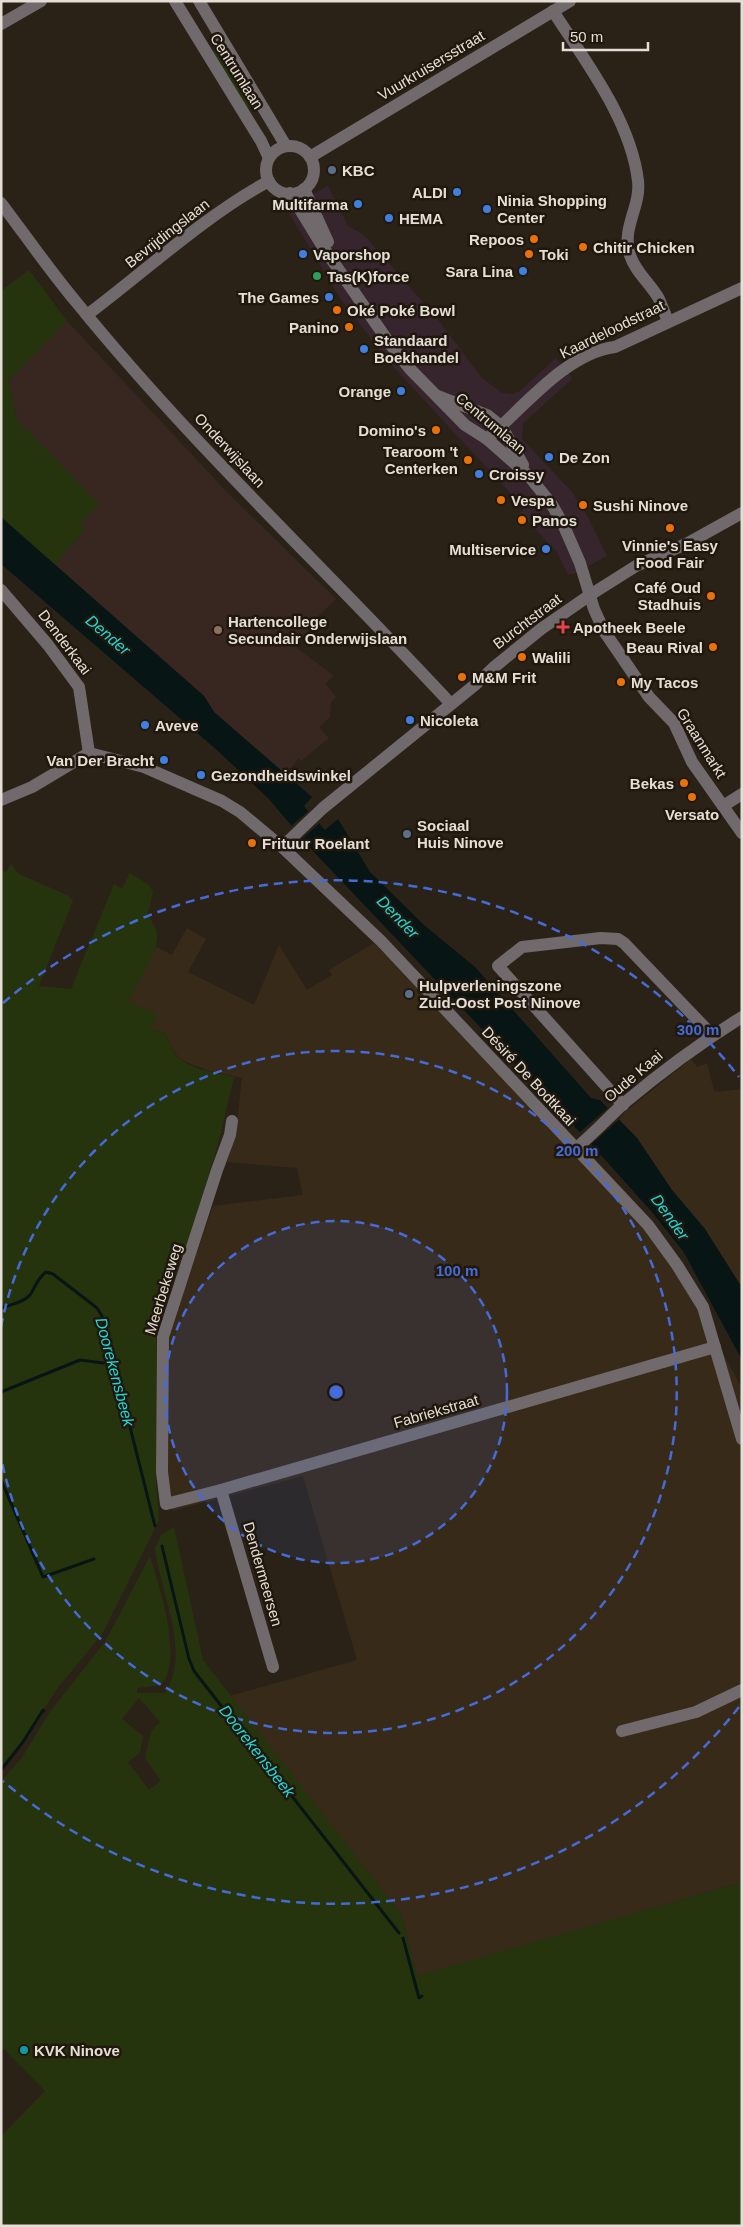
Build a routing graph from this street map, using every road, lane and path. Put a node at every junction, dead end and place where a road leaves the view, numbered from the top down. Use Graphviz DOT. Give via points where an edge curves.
graph roads {
  1 [pos="41,1"];
  2 [pos="175,1"];
  3 [pos="199,1"];
  4 [pos="570,1"];
  5 [pos="553,11"];
  6 [pos="1,24"];
  7 [pos="286,146"];
  8 [pos="310,157"];
  9 [pos="269,158"];
  10 [pos="269,181"];
  11 [pos="304,189"];
  12 [pos="290,193"];
  13 [pos="1,203"];
  14 [pos="344,276"];
  15 [pos="742,288"];
  16 [pos="87,315"];
  17 [pos="668,321"];
  18 [pos="434,395"];
  19 [pos="502,427"];
  20 [pos="487,439"];
  21 [pos="529,476"];
  22 [pos="742,513"];
  23 [pos="1,590"];
  24 [pos="590,595"];
  25 [pos="649,697"];
  26 [pos="451,704"];
  27 [pos="88,753"];
  28 [pos="742,794"];
  29 [pos="1,800"];
  30 [pos="724,806"];
  31 [pos="742,833"];
  32 [pos="282,847"];
  33 [pos="742,1017"];
  34 [pos="712,1036"];
  35 [pos="623,1105"];
  36 [pos="232,1120"];
  37 [pos="577,1146"];
  38 [pos="714,1347"];
  39 [pos="742,1440"];
  40 [pos="221,1490"];
  41 [pos="166,1504"];
  42 [pos="273,1667"];
  43 [pos="742,1690"];
  44 [pos="622,1731"];
  1 -- 6 [label="street"];
  2 -- 9 [label="street, Centrumlaan"];
  3 -- 7 [label="street, Centrumlaan"];
  4 -- 5 [label="street, Vuurkruisersstraat"];
  5 -- 8 [label="street, Vuurkruisersstraat"];
  5 -- 17 [label="street" via="609,99 627,139 638,181 638,196 626,239 629,254 659,299"];
  7 -- 8 [label="street" via="304,150"];
  7 -- 9 [label="street"];
  8 -- 11 [label="street" via="313,176"];
  9 -- 10 [label="street, Centrumlaan" via="266,168"];
  10 -- 12 [label="street, Centrumlaan" via="276,189"];
  10 -- 16 [label="street, Bevrijdingslaan" via="176,244"];
  11 -- 12 [label="street"];
  11 -- 14 [label="street, Centrumlaan"];
  12 -- 14 [label="street, Centrumlaan"];
  13 -- 16 [label="street, Onderwijslaan"];
  14 -- 18 [label="street, Centrumlaan" via="390,344"];
  15 -- 17 [label="street, Kaardeloodstraat"];
  16 -- 26 [label="street, Onderwijslaan" via="244,489"];
  17 -- 19 [label="street, Kaardeloodstraat" via="568,366"];
  18 -- 19 [label="street, Centrumlaan" via="487,415"];
  18 -- 20 [label="street, Centrumlaan" via="465,426"];
  19 -- 20 [label="street, Kaardeloodstraat"];
  19 -- 21 [label="street, Centrumlaan"];
  20 -- 21 [label="street, Centrumlaan"];
  21 -- 24 [label="street, Centrumlaan" via="563,524"];
  22 -- 24 [label="street, Burchtstraat" via="688,543 636,566"];
  23 -- 27 [label="street, Denderkaai" via="79,687"];
  24 -- 25 [label="street, Centrumlaan" via="604,631"];
  24 -- 26 [label="street, Burchtstraat" via="541,628"];
  25 -- 30 [label="street, Graanmarkt" via="674,723 692,762"];
  26 -- 32 [label="street, Burchtstraat" via="323,808"];
  27 -- 29 [label="street" via="32,787"];
  27 -- 32 [label="street, Désiré De Bodtkaai" via="116,758 175,779 222,801"];
  28 -- 30 [label="street"];
  30 -- 31 [label="street, Graanmarkt"];
  32 -- 37 [label="street, Désiré De Bodtkaai" via="382,941"];
  33 -- 34 [label="street, Oude Kaai"];
  34 -- 35 [label="street, Oude Kaai"];
  34 -- 35 [label="street" via="618,939 522,947 498,966"];
  35 -- 37 [label="street, Oude Kaai"];
  36 -- 41 [label="street, Meerbekeweg" via="230,1135 163,1337 162,1472"];
  37 -- 38 [label="street, Désiré De Bodtkaai" via="648,1225 677,1265 703,1307"];
  38 -- 39 [label="street, Désiré De Bodtkaai"];
  38 -- 40 [label="street, Fabriekstraat"];
  40 -- 41 [label="street, Fabriekstraat"];
  40 -- 42 [label="street, Dendermeersen"];
  43 -- 44 [label="street" via="696,1712"];
}
